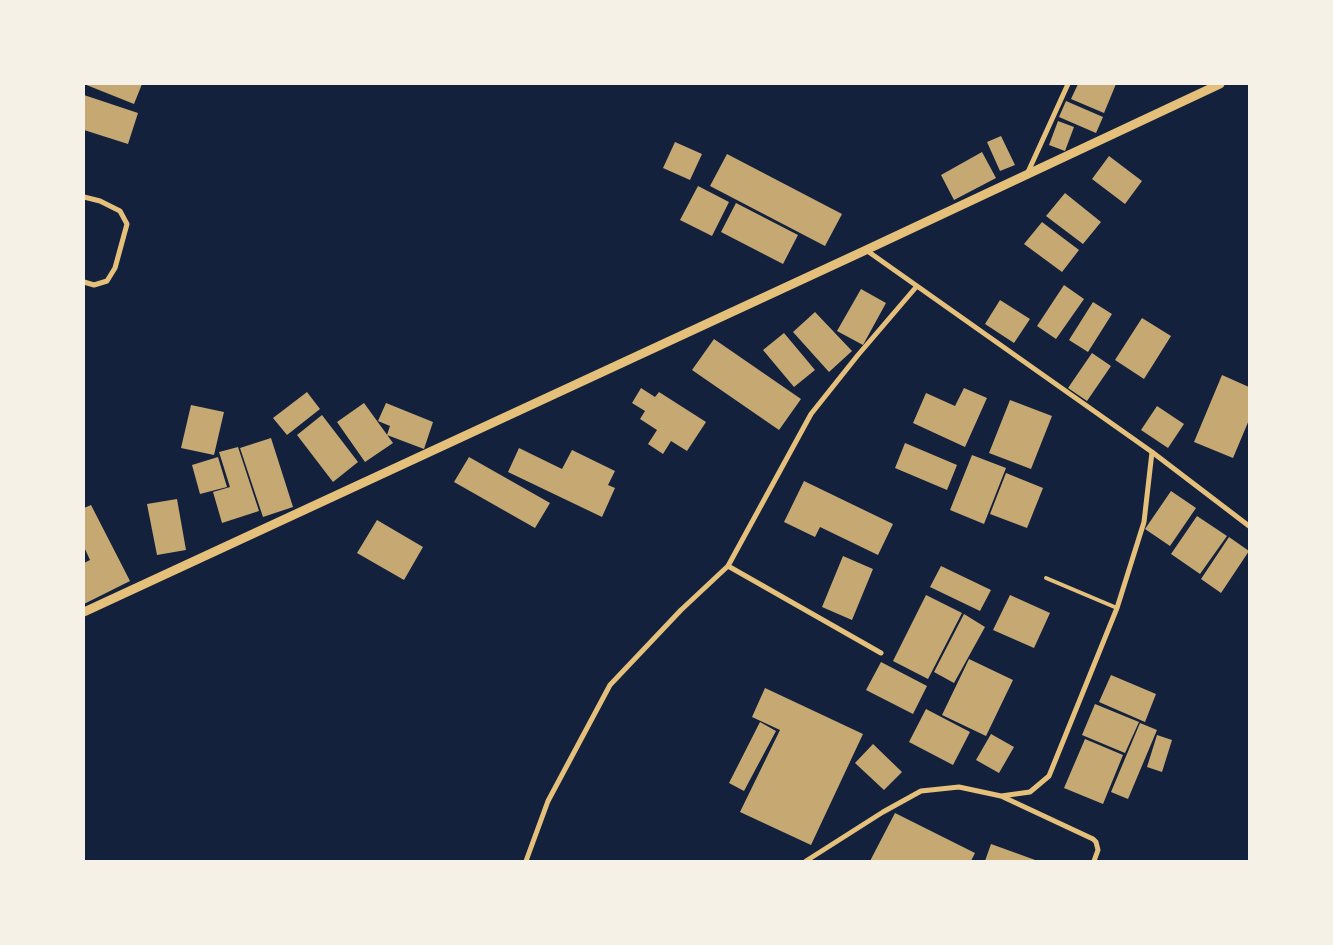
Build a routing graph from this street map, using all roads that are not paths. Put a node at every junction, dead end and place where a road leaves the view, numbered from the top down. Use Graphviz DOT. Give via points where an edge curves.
graph roads {
  1 [pos="1068,84"];
  2 [pos="1220,84"];
  3 [pos="1028,172"];
  4 [pos="84,196"];
  5 [pos="866,250"];
  6 [pos="84,282"];
  7 [pos="918,286"];
  8 [pos="1152,452"];
  9 [pos="1249,526"];
  10 [pos="728,566"];
  11 [pos="1046,578"];
  12 [pos="1117,608"];
  13 [pos="84,612"];
  14 [pos="881,653"];
  15 [pos="1001,796"];
  16 [pos="526,861"];
  17 [pos="806,861"];
  18 [pos="1094,861"];
  1 -- 3 [label="street"];
  2 -- 3 [label="street"];
  3 -- 5 [label="street"];
  4 -- 6 [label="street" via="120,211 126,224 115,268 107,281 94,285"];
  5 -- 7 [label="street"];
  5 -- 13 [label="street"];
  7 -- 8 [label="street"];
  7 -- 10 [label="street" via="811,414"];
  8 -- 9 [label="street"];
  8 -- 12 [label="street" via="1144,522"];
  10 -- 14 [label="street"];
  10 -- 16 [label="street" via="610,685 548,801"];
  11 -- 12 [label="lane"];
  12 -- 15 [label="street" via="1049,776 1030,792"];
  15 -- 17 [label="street" via="959,787 921,790"];
  15 -- 18 [label="street" via="1093,839 1098,850"];
}
